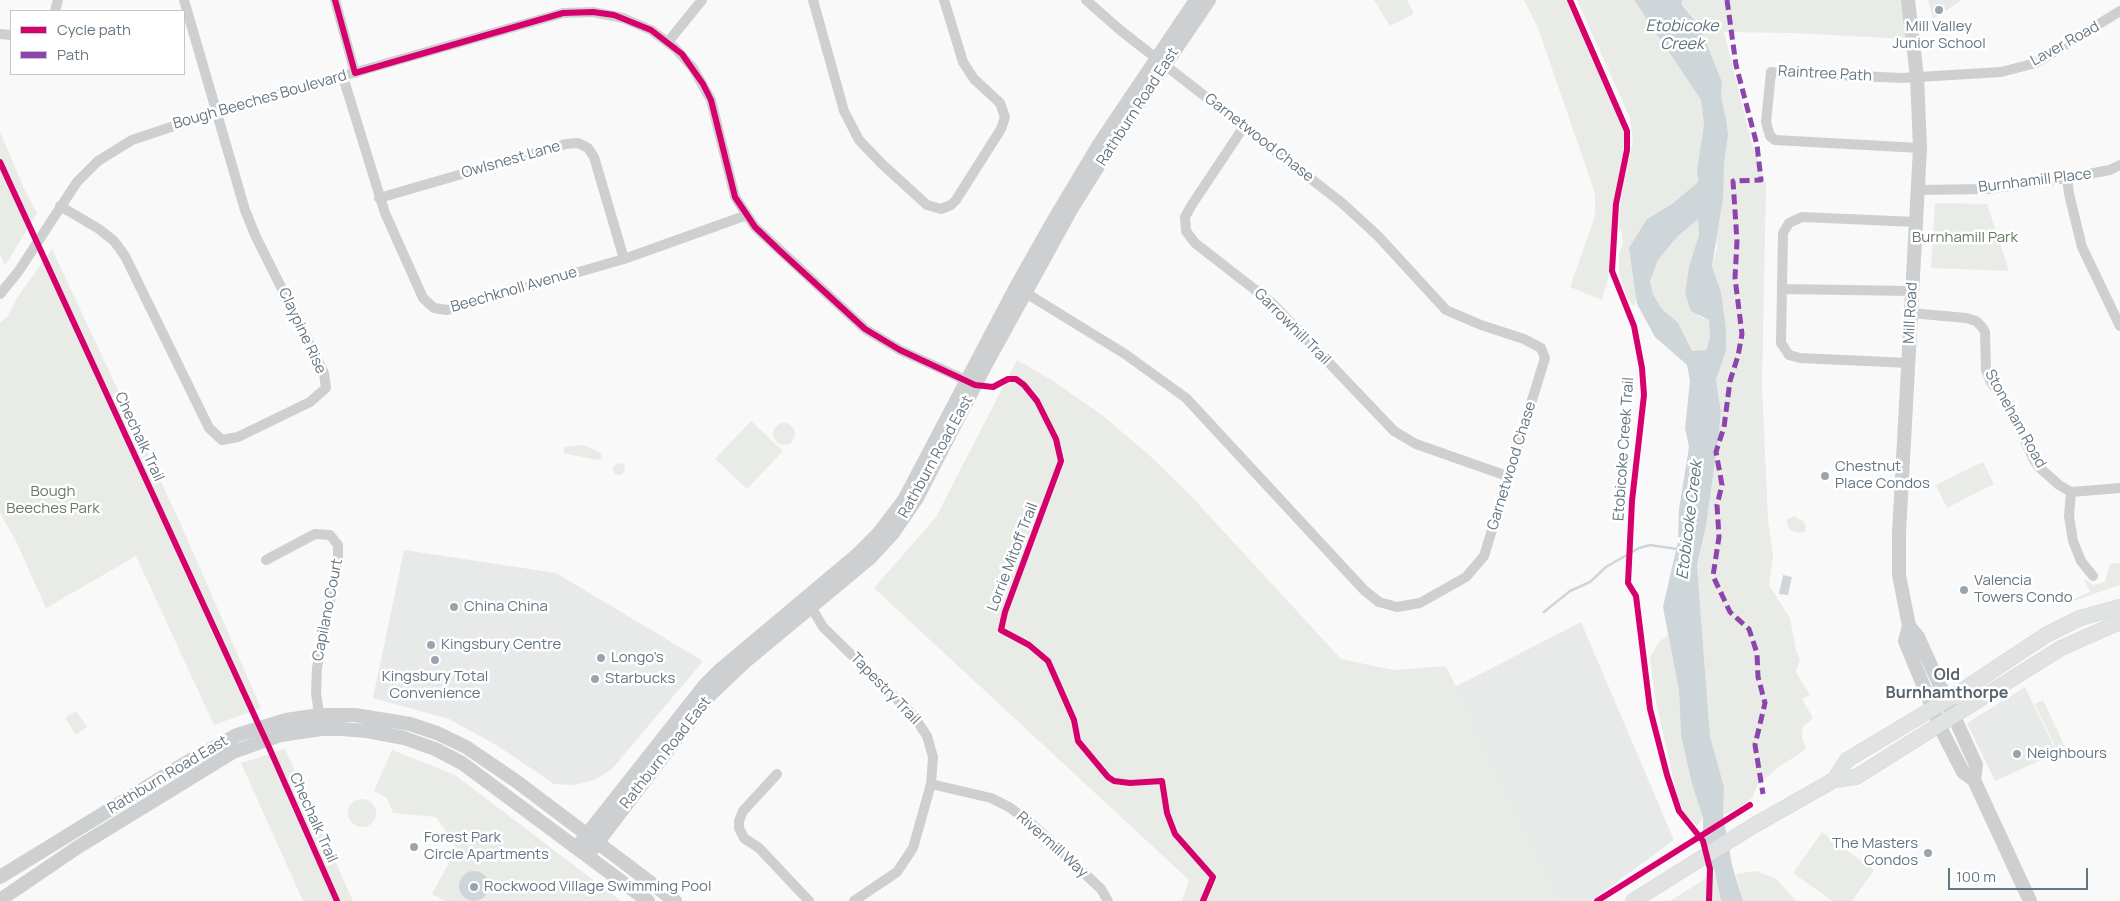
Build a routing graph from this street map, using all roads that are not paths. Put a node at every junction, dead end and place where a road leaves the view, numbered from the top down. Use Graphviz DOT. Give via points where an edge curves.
graph roads {
  1 [pos="184,0"];
  2 [pos="334,0"];
  3 [pos="702,0"];
  4 [pos="814,0"];
  5 [pos="944,0"];
  6 [pos="1086,0"];
  7 [pos="1196,0"];
  8 [pos="1209,0"];
  9 [pos="1908,0"];
  10 [pos="2120,11"];
  11 [pos="668,42"];
  12 [pos="1161,61"];
  13 [pos="355,73"];
  14 [pos="343,76"];
  15 [pos="1918,77"];
  16 [pos="216,112"];
  17 [pos="1245,126"];
  18 [pos="1920,148"];
  19 [pos="2120,165"];
  20 [pos="2068,178"];
  21 [pos="1918,190"];
  22 [pos="379,198"];
  23 [pos="60,206"];
  24 [pos="747,215"];
  25 [pos="1916,222"];
  26 [pos="624,259"];
  27 [pos="1020,289"];
  28 [pos="1782,289"];
  29 [pos="1912,291"];
  30 [pos="0,294"];
  31 [pos="1911,313"];
  32 [pos="2120,326"];
  33 [pos="1908,363"];
  34 [pos="971,383"];
  35 [pos="1507,476"];
  36 [pos="2120,488"];
  37 [pos="2071,492"];
  38 [pos="266,560"];
  39 [pos="2093,576"];
  40 [pos="2120,606"];
  41 [pos="811,607"];
  42 [pos="2120,622"];
  43 [pos="1909,626"];
  44 [pos="1947,700"];
  45 [pos="1933,709"];
  46 [pos="1954,717"];
  47 [pos="320,722"];
  48 [pos="1940,726"];
  49 [pos="777,774"];
  50 [pos="1834,780"];
  51 [pos="1974,780"];
  52 [pos="931,784"];
  53 [pos="592,838"];
  54 [pos="577,847"];
  55 [pos="0,877"];
  56 [pos="0,900"];
  57 [pos="648,901"];
  58 [pos="675,901"];
  59 [pos="809,901"];
  60 [pos="854,901"];
  61 [pos="1108,901"];
  62 [pos="1633,901"];
  63 [pos="2030,901"];
  1 -- 16 [label="street, Claypine Rise"];
  2 -- 13 [label="street"];
  3 -- 11 [label="street"];
  4 -- 5 [label="street" via="844,110 855,133 870,153 923,201 930,207 941,209 956,200 1001,129 1005,116 1000,103 974,79 963,62"];
  6 -- 12 [label="street, Garnetwood Chase"];
  7 -- 12 [label="street, Rathburn Road East"];
  8 -- 12 [label="street, Rathburn Road East"];
  9 -- 15 [label="street, Mill Road"];
  10 -- 15 [label="street, Laver Road" via="2036,63 2001,72"];
  11 -- 13 [label="street, Bough Beeches Boulevard" via="651,30 623,18 594,12 573,12"];
  11 -- 24 [label="street, Bough Beeches Boulevard" via="693,68 707,92 735,197"];
  12 -- 17 [label="street, Garnetwood Chase"];
  12 -- 27 [label="street, Rathburn Road East" via="1094,154"];
  13 -- 14 [label="street, Bough Beeches Boulevard"];
  14 -- 16 [label="street, Bough Beeches Boulevard"];
  14 -- 22 [label="street, Beechknoll Avenue"];
  15 -- 18 [label="street, Mill Road"];
  15 -- 18 [label="street, Raintree Path" via="1770,72 1766,122 1772,139 1781,142"];
  16 -- 23 [label="street, Bough Beeches Boulevard" via="141,136 114,150 84,174"];
  16 -- 23 [label="street, Claypine Rise" via="235,182 256,237 324,373 326,388 310,402 238,437 222,440 209,428 125,256 106,235"];
  17 -- 35 [label="street, Garnetwood Chase" via="1342,203 1378,236 1446,310 1541,348 1545,358"];
  17 -- 35 [label="street, Garrowhill Trail" via="1185,217 1190,237 1272,303 1394,431 1416,444"];
  18 -- 21 [label="street, Mill Road"];
  19 -- 20 [label="street, Burnhamill Place"];
  20 -- 21 [label="street, Burnhamill Place" via="1987,189"];
  20 -- 32 [label="street" via="2082,247"];
  21 -- 25 [label="street, Mill Road"];
  22 -- 26 [label="street, Beechknoll Avenue" via="423,298 437,309 447,310"];
  22 -- 26 [label="street, Owlsnest Lane" via="578,143 588,148 594,157"];
  23 -- 30 [label="street, Bough Beeches Boulevard"];
  24 -- 26 [label="street, Beechknoll Avenue"];
  24 -- 34 [label="street, Bough Beeches Boulevard" via="755,227 865,329 900,350"];
  25 -- 28 [label="street" via="1802,217 1789,223 1783,233"];
  25 -- 29 [label="street, Mill Road"];
  27 -- 34 [label="street, Rathburn Road East"];
  27 -- 35 [label="street, Garnetwood Chase" via="1125,354 1186,398 1364,590 1379,602 1397,607 1420,603 1473,571 1488,548"];
  28 -- 29 [label="street"];
  28 -- 33 [label="street" via="1781,343 1789,355"];
  29 -- 31 [label="street, Mill Road"];
  31 -- 33 [label="street, Mill Road"];
  31 -- 37 [label="street, Stoneham Road" via="1966,318 1982,327 1986,370 1992,382 2009,406 2040,468"];
  33 -- 43 [label="street, Mill Road" via="1898,561"];
  34 -- 41 [label="street, Rathburn Road East" via="917,498 893,533 871,557"];
  34 -- 53 [label="street, Rathburn Road East" via="904,500 878,534 846,565 721,669 677,718"];
  36 -- 37 [label="street"];
  37 -- 39 [label="street" via="2069,516 2073,540 2081,561"];
  38 -- 47 [label="street, Capilano Court" via="315,534 330,535 338,545 317,668"];
  40 -- 44 [label="main road" via="2080,618 2046,635"];
  41 -- 52 [label="street, Tapestry Trail" via="823,627 919,722 933,757"];
  41 -- 53 [label="street, Rathburn Road East" via="710,695"];
  42 -- 46 [label="main road" via="2061,648"];
  43 -- 44 [label="street, Mill Road" via="1918,637"];
  43 -- 45 [label="street, Mill Road" via="1905,641"];
  44 -- 45 [label="main road"];
  44 -- 46 [label="street, Mill Road"];
  45 -- 48 [label="street, Mill Road"];
  45 -- 50 [label="main road" via="1847,760"];
  46 -- 48 [label="main road"];
  46 -- 51 [label="street, Mill Road" via="1976,765"];
  47 -- 53 [label="street, Rathburn Road East" via="355,715 393,720 450,739 484,757"];
  47 -- 54 [label="street, Rathburn Road East" via="385,734 447,754 480,774"];
  47 -- 55 [label="street, Rathburn Road East" via="274,722 219,744"];
  47 -- 56 [label="street, Rathburn Road East" via="233,752 86,842"];
  48 -- 50 [label="main road" via="1856,777"];
  48 -- 51 [label="street, Mill Road" via="1964,772"];
  49 -- 59 [label="street" via="743,811 740,828 744,838 759,848"];
  50 -- 62 [label="main road"];
  51 -- 63 [label="street, Mill Road"];
  52 -- 60 [label="street, Tapestry Trail" via="918,834 905,862 888,879"];
  52 -- 61 [label="street, Rivermill Way" via="991,798 1009,807 1032,824 1101,889"];
  53 -- 54 [label="street, Rathburn Road East"];
  53 -- 58 [label="street"];
  54 -- 57 [label="street"];
}
